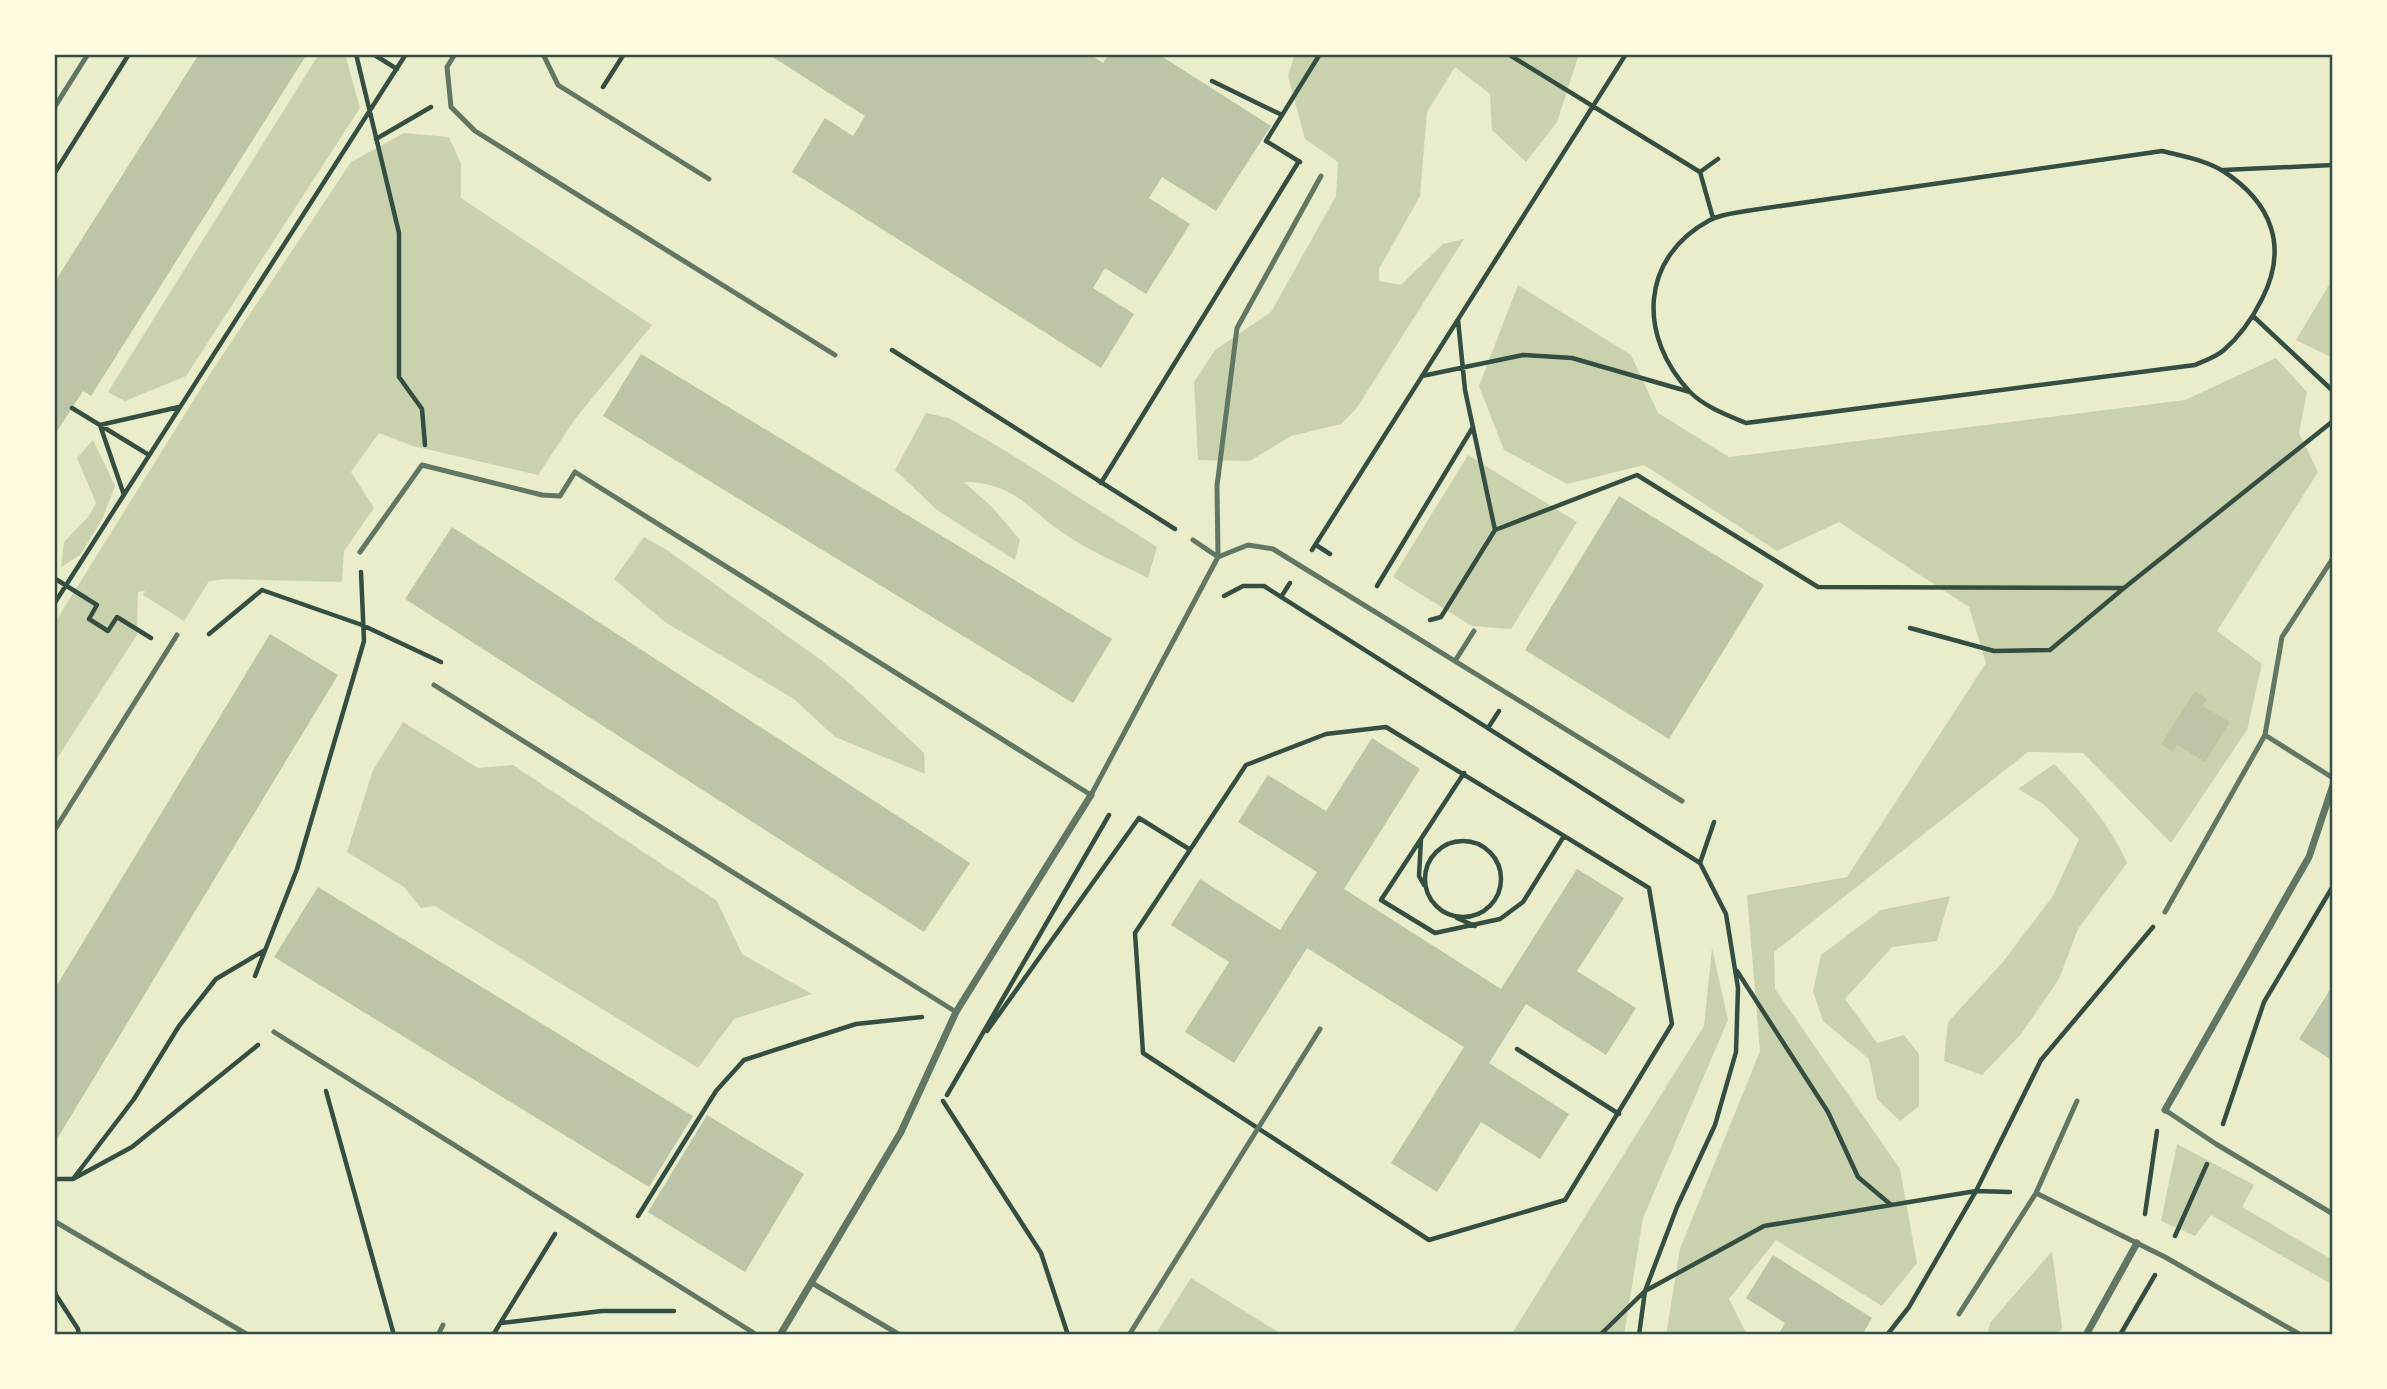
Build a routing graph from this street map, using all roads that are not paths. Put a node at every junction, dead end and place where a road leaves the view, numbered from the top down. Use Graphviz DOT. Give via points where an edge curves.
graph roads {
  1 [pos="88,54"];
  2 [pos="455,54"];
  3 [pos="543,54"];
  4 [pos="54,107"];
  5 [pos="1321,176"];
  6 [pos="709,179"];
  7 [pos="835,355"];
  8 [pos="1193,540"];
  9 [pos="360,552"];
  10 [pos="1217,557"];
  11 [pos="2333,558"];
  12 [pos="1474,631"];
  13 [pos="177,635"];
  14 [pos="1455,661"];
  15 [pos="435,685"];
  16 [pos="2265,735"];
  17 [pos="2333,778"];
  18 [pos="2333,785"];
  19 [pos="1091,795"];
  20 [pos="1682,801"];
  21 [pos="54,831"];
  22 [pos="2165,912"];
  23 [pos="956,1012"];
  24 [pos="1320,1029"];
  25 [pos="274,1032"];
  26 [pos="2077,1101"];
  27 [pos="2165,1110"];
  28 [pos="2036,1193"];
  29 [pos="2333,1214"];
  30 [pos="54,1221"];
  31 [pos="2137,1243"];
  32 [pos="812,1283"];
  33 [pos="1958,1314"];
  34 [pos="443,1325"];
  35 [pos="248,1335"];
  36 [pos="438,1335"];
  37 [pos="757,1335"];
  38 [pos="780,1335"];
  39 [pos="900,1335"];
  40 [pos="1129,1335"];
  41 [pos="2086,1335"];
  42 [pos="2301,1335"];
  1 -- 4 [label="lane"];
  2 -- 7 [label="lane" via="447,67 451,107 475,131"];
  3 -- 6 [label="lane" via="558,85"];
  5 -- 10 [label="lane" via="1237,328 1217,486"];
  8 -- 10 [label="lane"];
  9 -- 19 [label="lane" via="422,465 560,496 575,472"];
  10 -- 14 [label="lane" via="1248,545 1273,549"];
  10 -- 19 [label="lane"];
  11 -- 16 [label="lane" via="2282,637"];
  12 -- 14 [label="lane"];
  13 -- 21 [label="lane"];
  14 -- 20 [label="lane"];
  15 -- 23 [label="lane"];
  16 -- 17 [label="lane"];
  16 -- 22 [label="lane"];
  18 -- 27 [label="street" via="2309,856"];
  19 -- 23 [label="street"];
  23 -- 32 [label="street" via="901,1132"];
  24 -- 40 [label="lane"];
  25 -- 37 [label="lane"];
  26 -- 28 [label="lane"];
  27 -- 29 [label="lane"];
  28 -- 31 [label="lane"];
  28 -- 33 [label="lane"];
  30 -- 35 [label="lane"];
  31 -- 41 [label="street"];
  31 -- 42 [label="lane"];
  32 -- 38 [label="street"];
  32 -- 39 [label="lane"];
  34 -- 36 [label="lane"];
}
